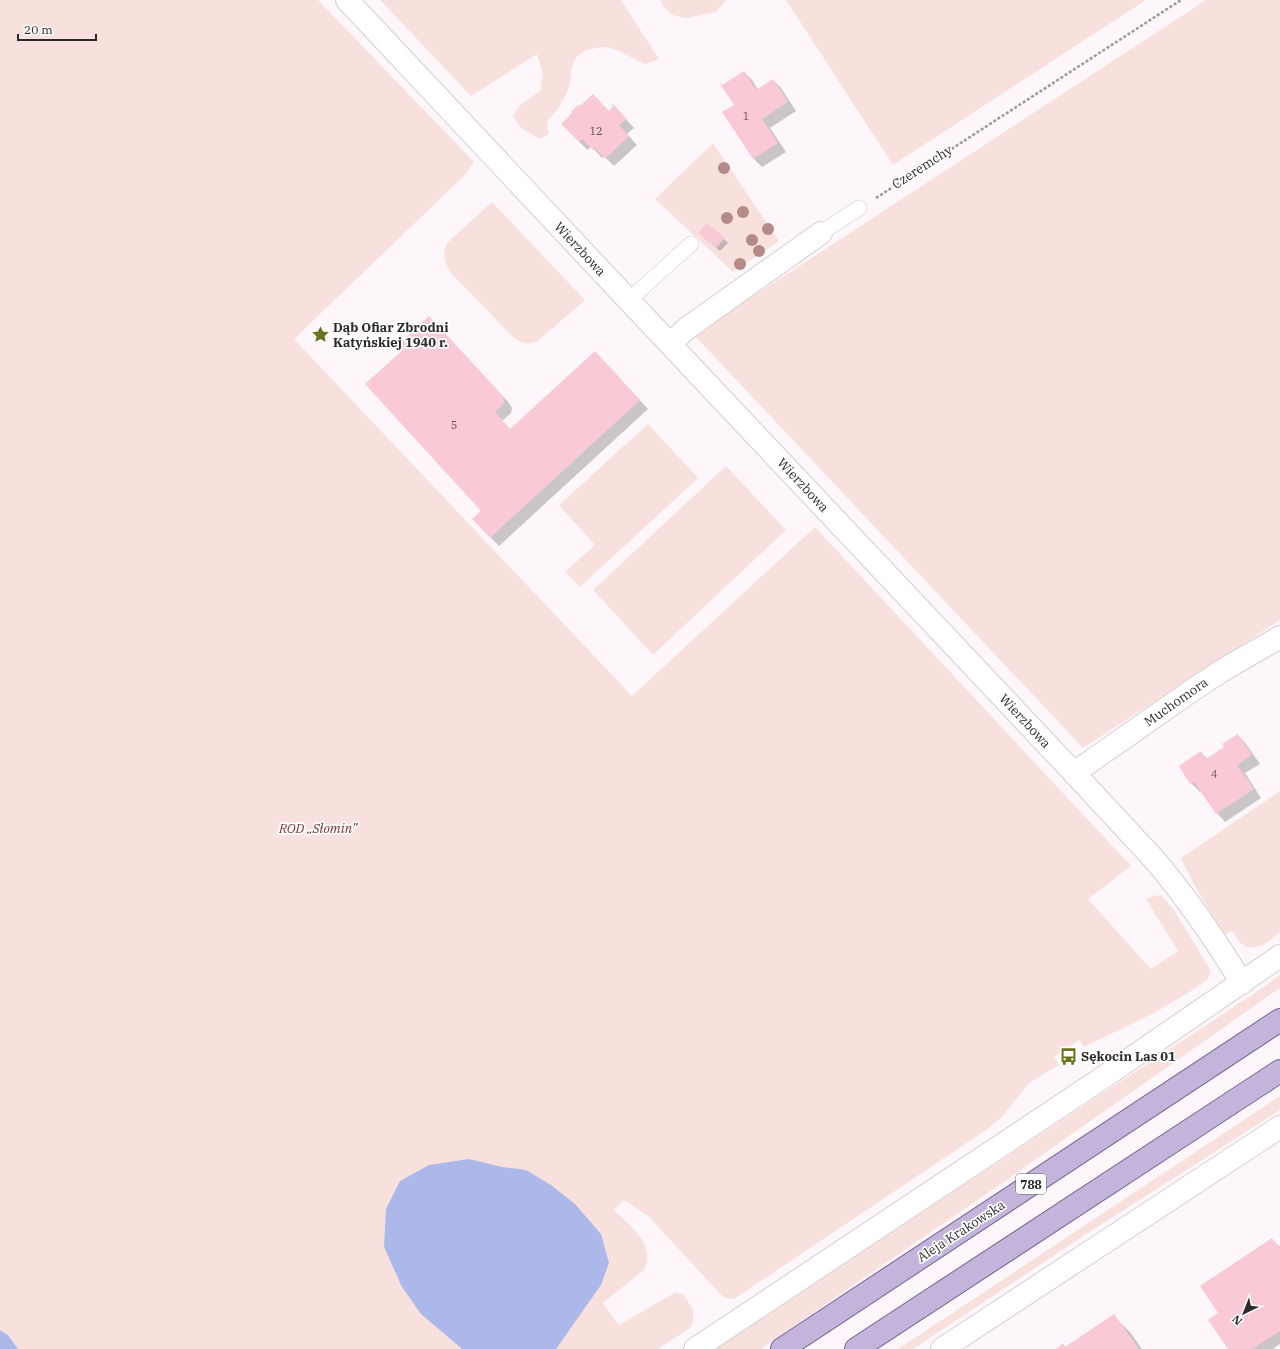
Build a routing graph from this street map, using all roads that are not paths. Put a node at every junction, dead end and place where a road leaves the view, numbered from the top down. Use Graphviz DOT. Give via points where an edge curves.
graph roads {
  1 [pos="347,0"];
  2 [pos="859,208"];
  3 [pos="821,233"];
  4 [pos="691,244"];
  5 [pos="629,300"];
  6 [pos="670,344"];
  7 [pos="1280,638"];
  8 [pos="1074,773"];
  9 [pos="1280,956"];
  10 [pos="1242,983"];
  11 [pos="1280,1020"];
  12 [pos="1280,1071"];
  13 [pos="1280,1127"];
  14 [pos="695,1349"];
  15 [pos="782,1349"];
  16 [pos="856,1349"];
  17 [pos="942,1349"];
  1 -- 5 [label="street, Wierzbowa"];
  2 -- 3 [label="lane"];
  3 -- 6 [label="street" via="686,329"];
  4 -- 5 [label="lane"];
  5 -- 6 [label="street, Wierzbowa"];
  6 -- 8 [label="street, Wierzbowa"];
  7 -- 8 [label="street, Muchomora" via="1197,687"];
  8 -- 10 [label="street, Wierzbowa" via="1165,871 1220,946"];
  9 -- 10 [label="street"];
  10 -- 14 [label="street"];
  11 -- 15 [label="main road, Aleja Krakowska / 788"];
  12 -- 16 [label="main road"];
  13 -- 17 [label="street"];
}
